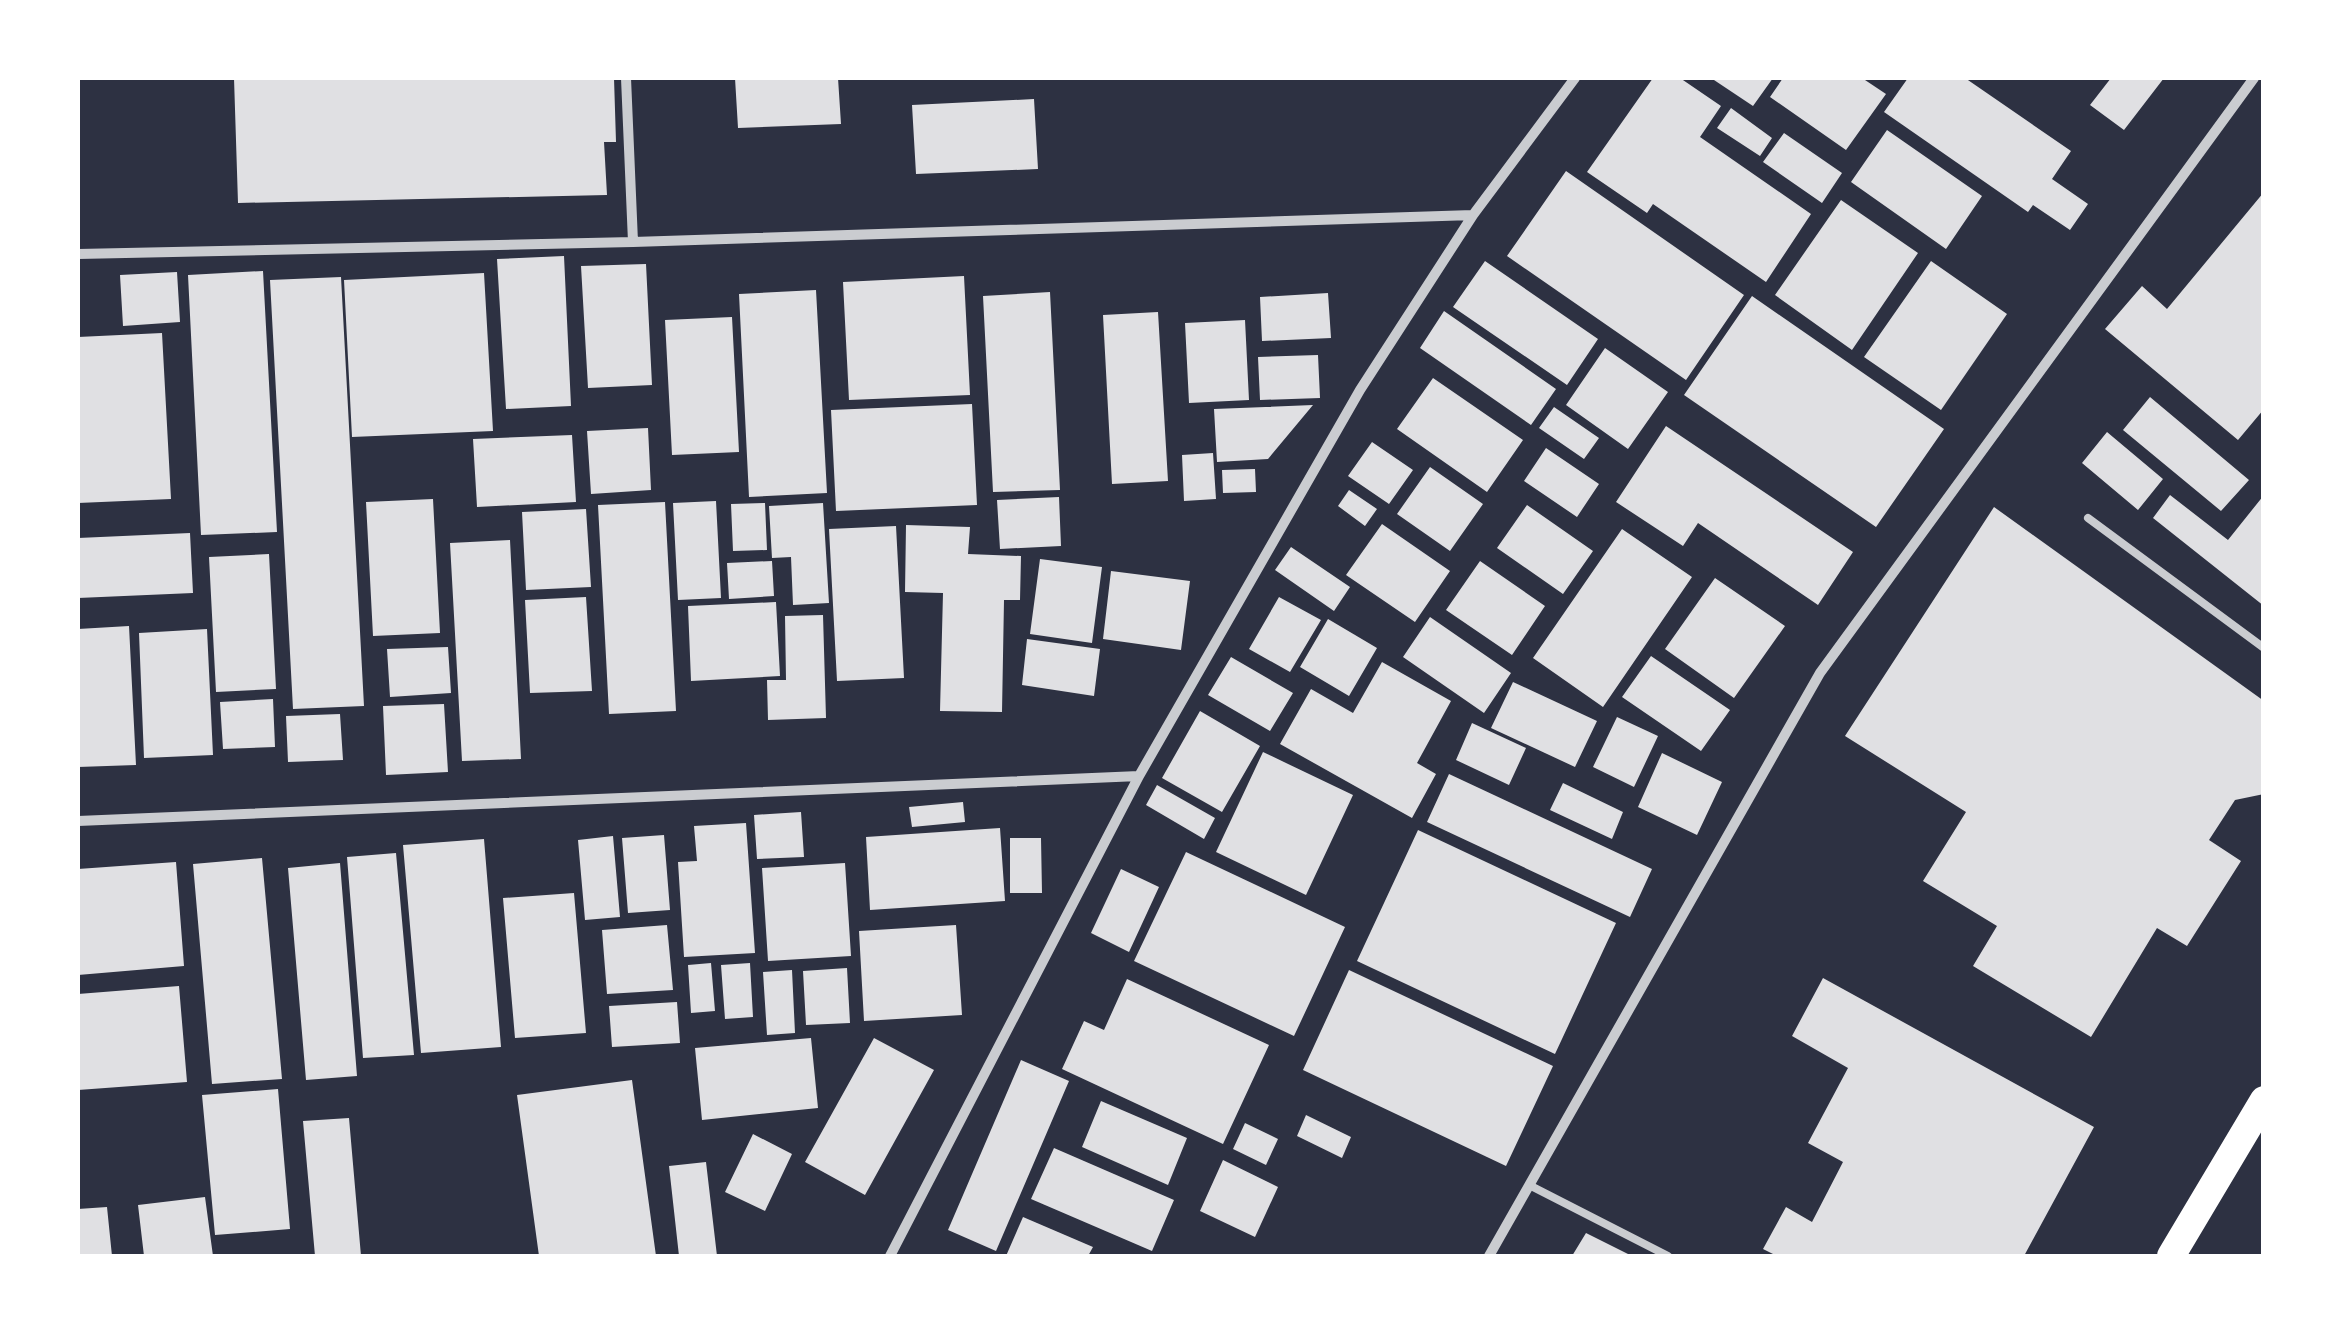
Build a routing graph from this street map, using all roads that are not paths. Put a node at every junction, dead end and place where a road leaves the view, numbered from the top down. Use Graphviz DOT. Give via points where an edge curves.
graph roads {
  1 [pos="626,78"];
  2 [pos="1574,78"];
  3 [pos="2254,78"];
  4 [pos="1473,215"];
  5 [pos="633,242"];
  6 [pos="78,254"];
  7 [pos="2088,518"];
  8 [pos="2264,648"];
  9 [pos="1139,776"];
  10 [pos="78,821"];
  11 [pos="2264,1100"];
  12 [pos="1529,1185"];
  13 [pos="890,1256"];
  14 [pos="1489,1256"];
  15 [pos="1668,1256"];
  16 [pos="2171,1256"];
  1 -- 5 [label="street"];
  2 -- 4 [label="street"];
  3 -- 12 [label="street" via="1820,673"];
  4 -- 5 [label="street"];
  4 -- 9 [label="street" via="1360,390"];
  5 -- 6 [label="street"];
  7 -- 8 [label="lane"];
  9 -- 10 [label="street"];
  9 -- 13 [label="street"];
  11 -- 16 [label="highway"];
  12 -- 14 [label="street"];
  12 -- 15 [label="lane"];
}
